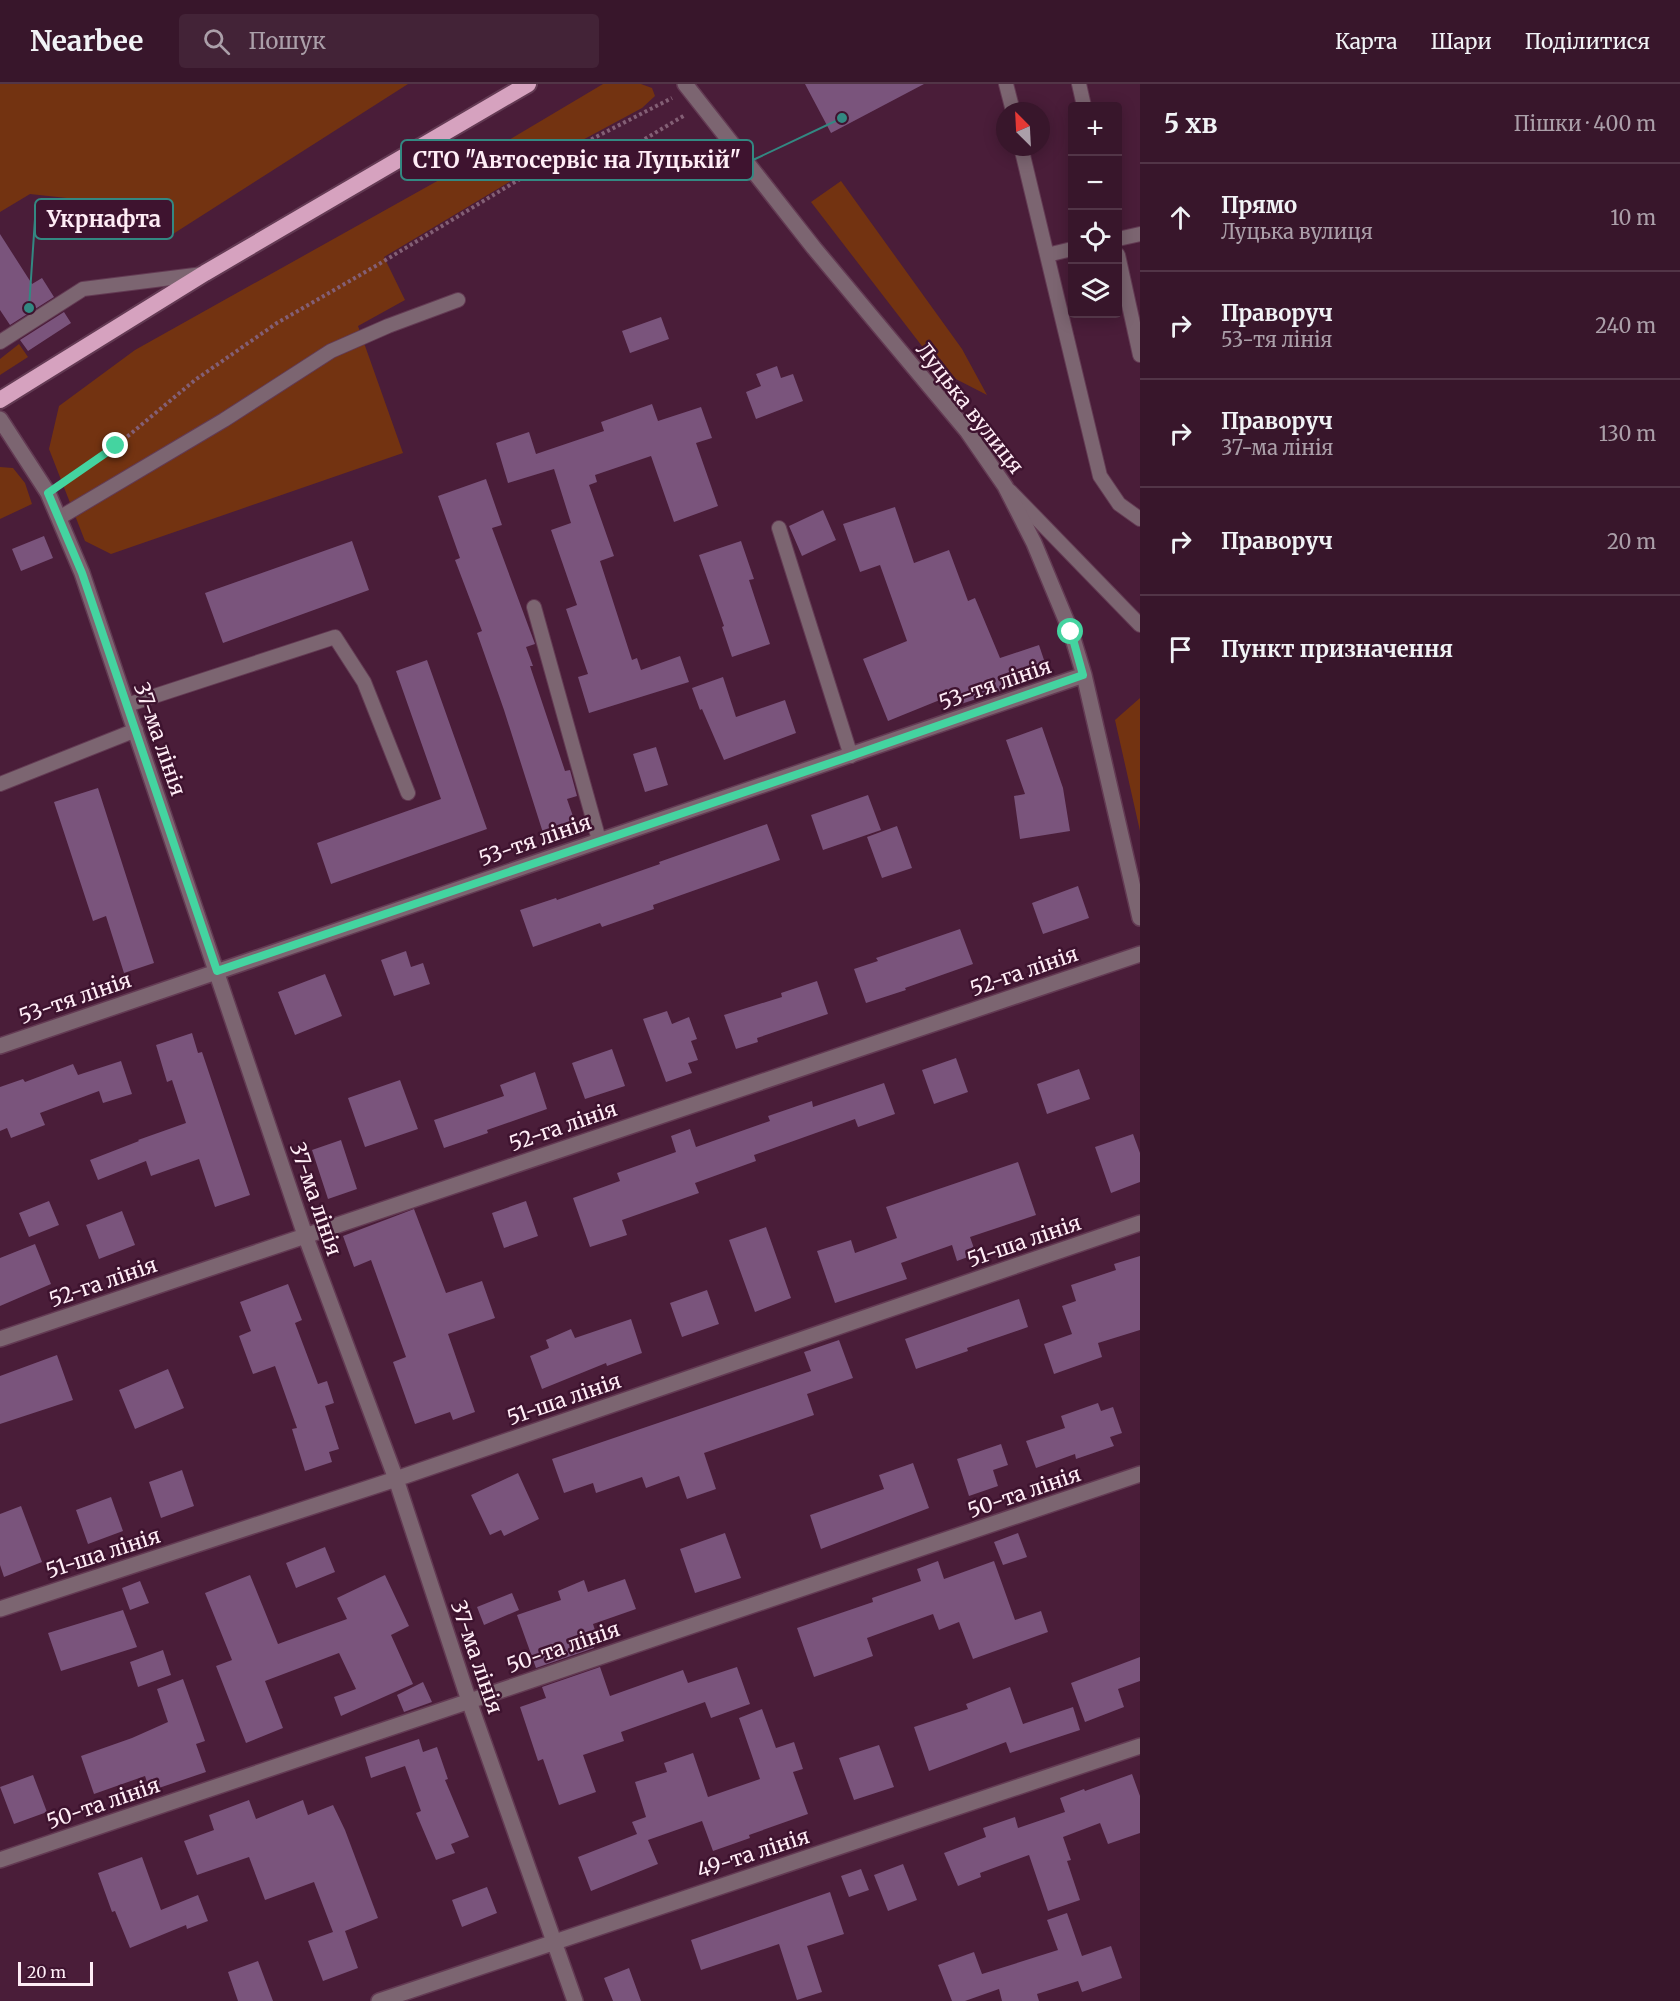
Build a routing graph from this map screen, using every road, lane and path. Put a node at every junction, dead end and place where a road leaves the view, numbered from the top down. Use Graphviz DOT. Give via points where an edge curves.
graph roads {
  1 [pos="528,84"];
  2 [pos="1006,84"];
  3 [pos="1079,84"];
  4 [pos="687,87"];
  5 [pos="1011,102"];
  6 [pos="1083,102"];
  7 [pos="701,105"];
  8 [pos="1023,156"];
  9 [pos="583,176"];
  10 [pos="1140,234"];
  11 [pos="1122,238"];
  12 [pos="1068,250"];
  13 [pos="1047,255"];
  14 [pos="1120,264"];
  15 [pos="205,273"];
  16 [pos="458,300"];
  17 [pos="0,342"];
  18 [pos="1140,355"];
  19 [pos="0,400"];
  20 [pos="0,419"];
  21 [pos="1005,486"];
  22 [pos="48,493"];
  23 [pos="59,518"];
  24 [pos="1140,519"];
  25 [pos="779,528"];
  26 [pos="534,607"];
  27 [pos="1140,625"];
  28 [pos="1083,675"];
  29 [pos="127,705"];
  30 [pos="136,730"];
  31 [pos="851,756"];
  32 [pos="0,783"];
  33 [pos="408,793"];
  34 [pos="599,840"];
  35 [pos="1140,918"];
  36 [pos="1140,954"];
  37 [pos="217,971"];
  38 [pos="0,1046"];
  39 [pos="1140,1223"];
  40 [pos="305,1235"];
  41 [pos="0,1339"];
  42 [pos="1140,1474"];
  43 [pos="396,1479"];
  44 [pos="0,1609"];
  45 [pos="469,1701"];
  46 [pos="1140,1746"];
  47 [pos="0,1860"];
  48 [pos="553,1942"];
  49 [pos="379,2001"];
  50 [pos="575,2001"];
  1 -- 15 [label="highway"];
  2 -- 5 [label="lane"];
  3 -- 6 [label="lane"];
  4 -- 7 [label="street, Луцька вулиця"];
  4 -- 22 [label="path" via="553,159 277,323 195,380 116,446"];
  7 -- 9 [label="path"];
  7 -- 21 [label="street, Луцька вулиця" via="813,248 967,431"];
  8 -- 13 [label="lane"];
  10 -- 11 [label="lane"];
  12 -- 13 [label="lane"];
  13 -- 24 [label="lane" via="1100,476 1119,504"];
  14 -- 18 [label="lane"];
  15 -- 17 [label="lane" via="82,289"];
  15 -- 19 [label="highway"];
  16 -- 23 [label="lane" via="331,351"];
  20 -- 22 [label="street, 37-ма лінія"];
  21 -- 27 [label="lane"];
  21 -- 28 [label="street, Луцька вулиця" via="1053,585"];
  22 -- 23 [label="street, 37-ма лінія"];
  23 -- 29 [label="street, 37-ма лінія"];
  25 -- 31 [label="lane"];
  26 -- 34 [label="lane"];
  28 -- 31 [label="street, 53-тя лінія"];
  28 -- 35 [label="street, Луцька вулиця"];
  29 -- 30 [label="street, 37-ма лінія"];
  29 -- 33 [label="lane" via="335,637 364,682"];
  30 -- 32 [label="lane"];
  30 -- 37 [label="street, 37-ма лінія"];
  31 -- 34 [label="street, 53-тя лінія"];
  34 -- 37 [label="street, 53-тя лінія"];
  36 -- 40 [label="street, 52-га лінія"];
  37 -- 38 [label="street, 53-тя лінія"];
  37 -- 40 [label="street, 37-ма лінія"];
  39 -- 43 [label="street, 51-ша лінія"];
  40 -- 41 [label="street, 52-га лінія"];
  40 -- 43 [label="street, 37-ма лінія"];
  42 -- 45 [label="street, 50-та лінія"];
  43 -- 44 [label="street, 51-ша лінія"];
  43 -- 45 [label="street, 37-ма лінія"];
  45 -- 47 [label="street, 50-та лінія"];
  45 -- 48 [label="street, 37-ма лінія"];
  46 -- 48 [label="street, 49-та лінія"];
  48 -- 49 [label="street, 49-та лінія"];
  48 -- 50 [label="street, 37-ма лінія"];
}
